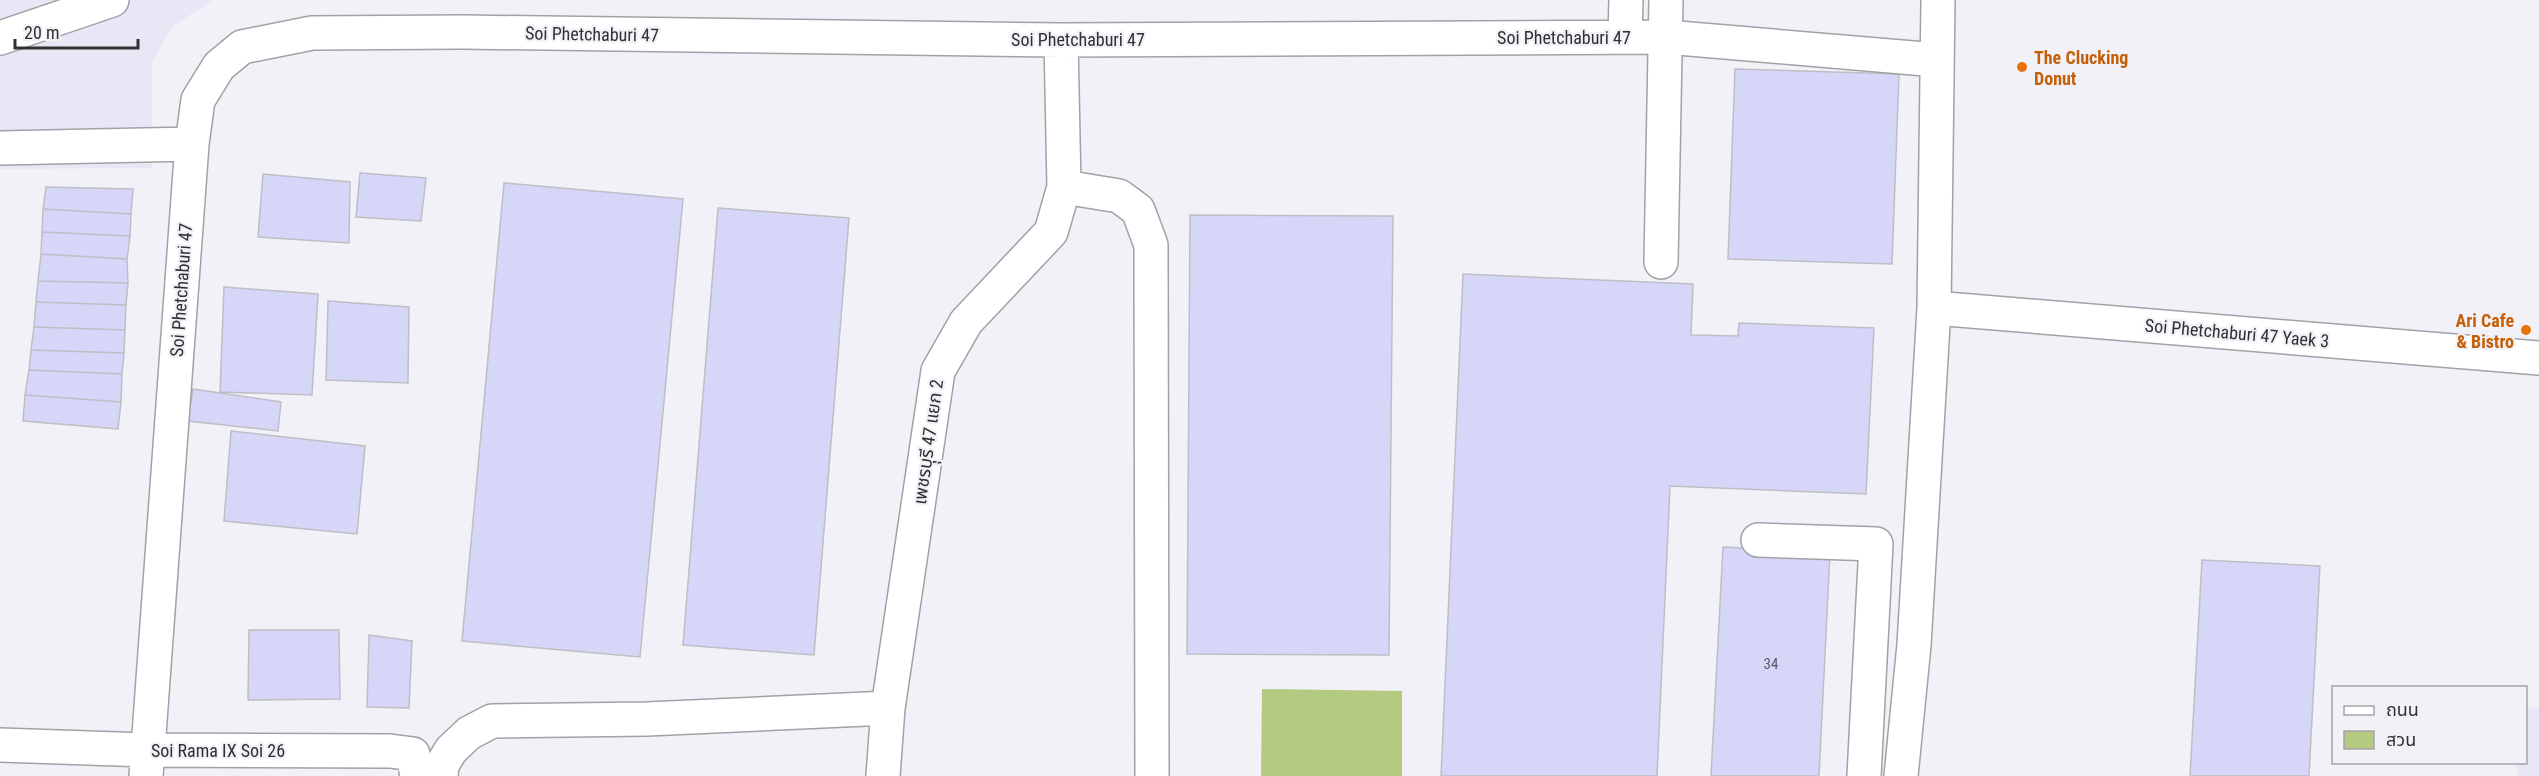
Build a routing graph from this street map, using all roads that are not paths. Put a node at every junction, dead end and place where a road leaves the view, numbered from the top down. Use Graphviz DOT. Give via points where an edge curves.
graph roads {
  1 [pos="112,0"];
  2 [pos="1626,0"];
  3 [pos="1666,0"];
  4 [pos="1938,0"];
  5 [pos="1626,37"];
  6 [pos="1666,37"];
  7 [pos="0,38"];
  8 [pos="1060,40"];
  9 [pos="1937,60"];
  10 [pos="192,144"];
  11 [pos="0,148"];
  12 [pos="1064,187"];
  13 [pos="1661,262"];
  14 [pos="1934,308"];
  15 [pos="2539,358"];
  16 [pos="1758,540"];
  17 [pos="888,708"];
  18 [pos="0,745"];
  19 [pos="146,763"];
  20 [pos="1864,770"];
  21 [pos="1902,770"];
  22 [pos="424,775"];
  23 [pos="883,776"];
  24 [pos="1152,776"];
  1 -- 7 [label="street"];
  2 -- 5 [label="street"];
  3 -- 6 [label="street"];
  4 -- 9 [label="street"];
  5 -- 6 [label="street, Soi Phetchaburi 47"];
  5 -- 8 [label="street, Soi Phetchaburi 47"];
  6 -- 9 [label="street, Soi Phetchaburi 47"];
  6 -- 13 [label="street"];
  8 -- 10 [label="street, Soi Phetchaburi 47" via="312,33 242,47 219,66 198,100"];
  8 -- 12 [label="street, เพชรบุุรี 47 แยก 2"];
  9 -- 14 [label="street"];
  10 -- 11 [label="street"];
  10 -- 19 [label="street, Soi Phetchaburi 47"];
  12 -- 17 [label="street, เพชรบุุรี 47 แยก 2" via="1052,232 966,322 938,371"];
  12 -- 24 [label="street" via="1119,196 1138,210 1151,245"];
  14 -- 15 [label="street, Soi Phetchaburi 47 Yaek 3"];
  14 -- 21 [label="street" via="1914,645"];
  16 -- 20 [label="street" via="1876,544"];
  17 -- 22 [label="street" via="647,719 492,721 469,733 442,765"];
  17 -- 23 [label="street, เพชรบุุรี 47 แยก 2"];
  18 -- 19 [label="street, Soi Rama IX Soi 26"];
  19 -- 22 [label="street, Soi Rama IX Soi 26" via="390,751 413,754"];
  20 -- 21 [label="street"];
}
